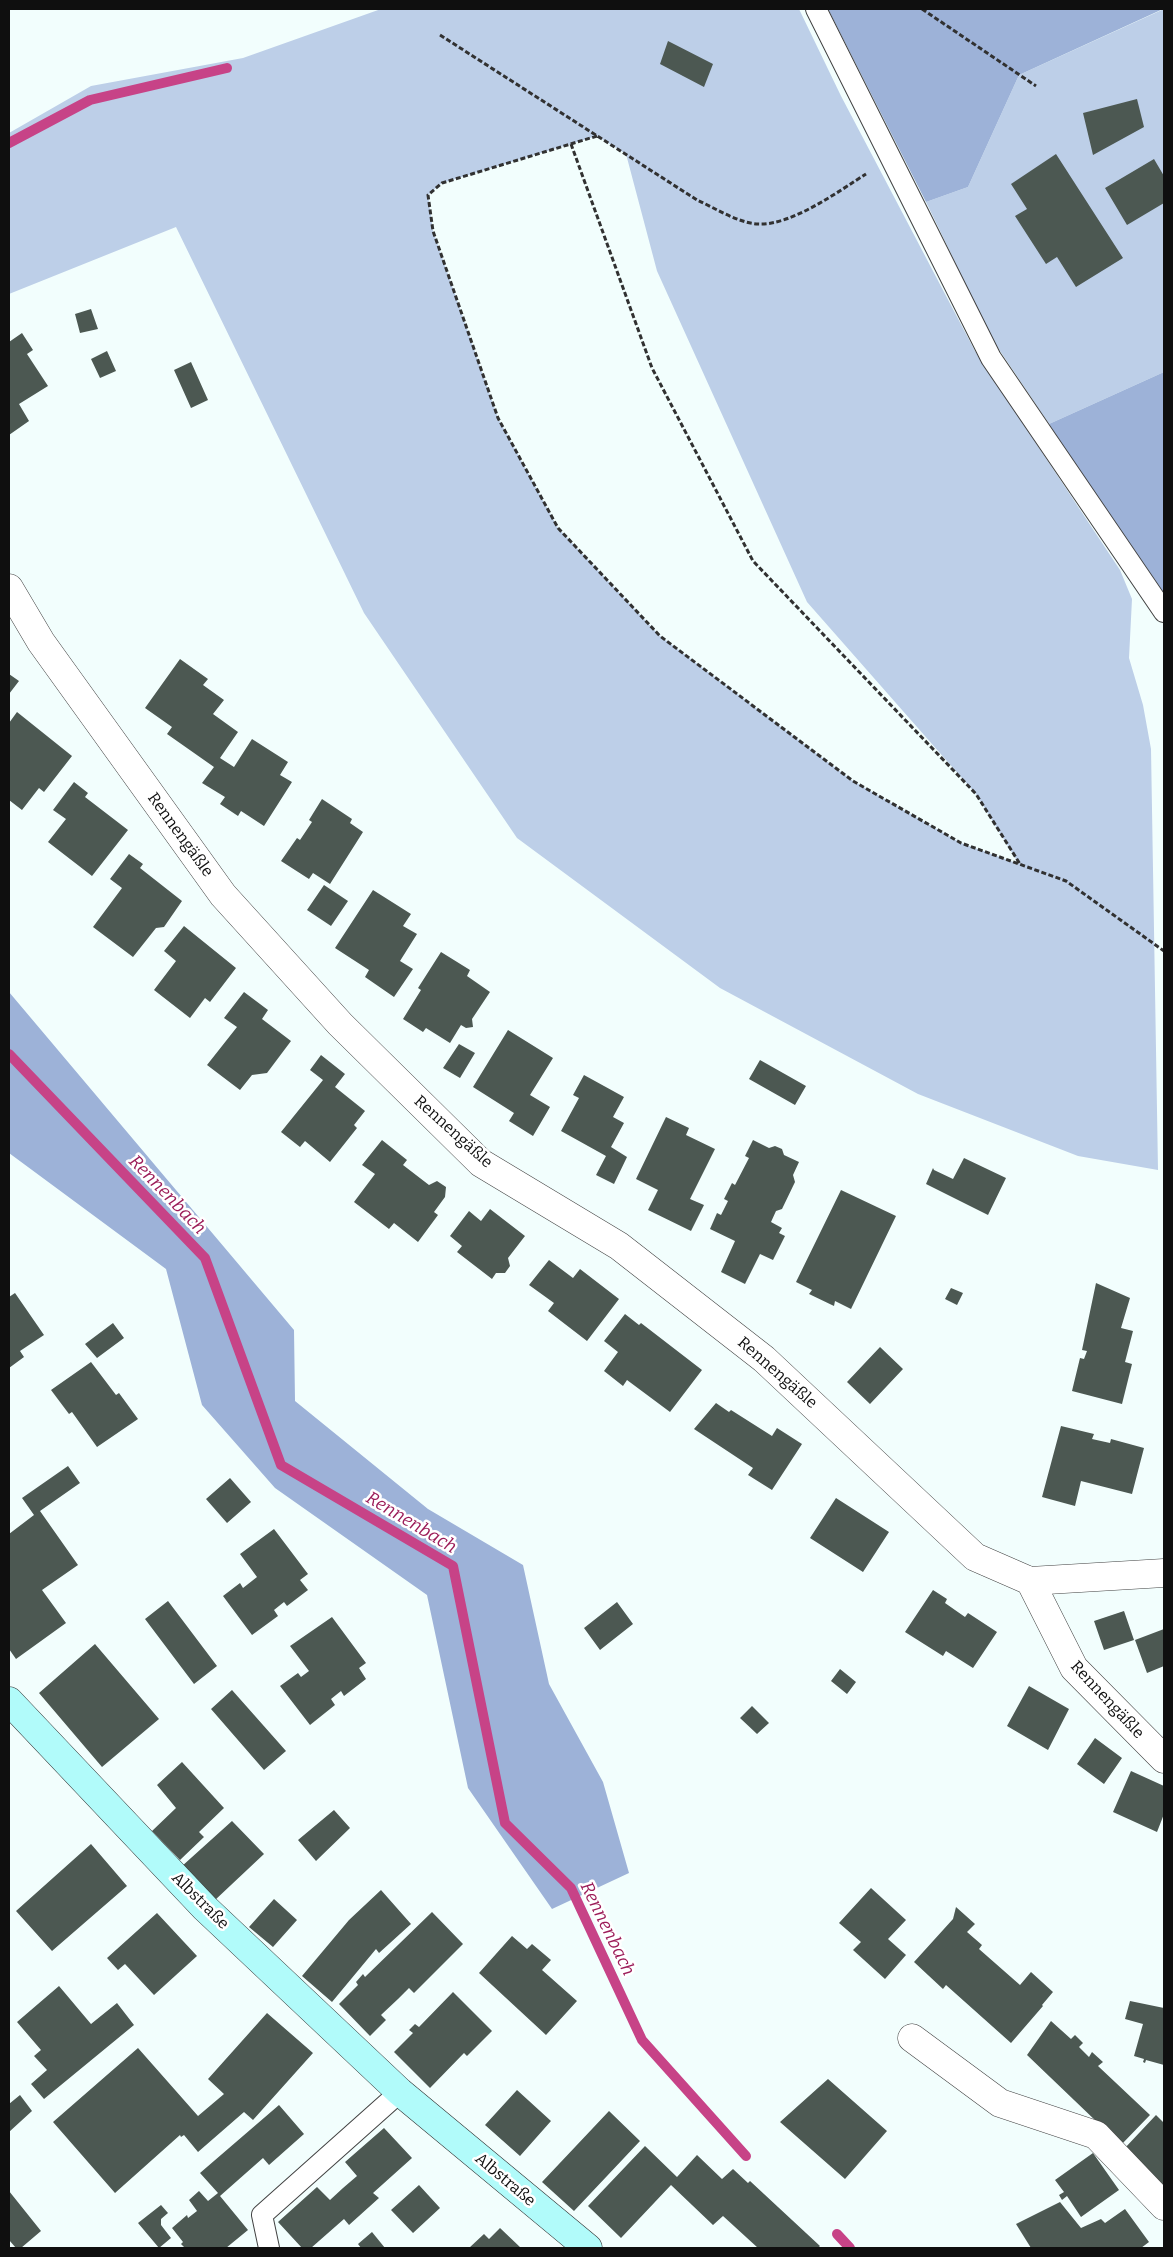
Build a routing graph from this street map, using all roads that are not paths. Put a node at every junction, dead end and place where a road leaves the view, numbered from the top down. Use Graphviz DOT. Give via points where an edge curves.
graph roads {
  1 [pos="816,9"];
  2 [pos="9,588"];
  3 [pos="1164,612"];
  4 [pos="1164,1572"];
  5 [pos="1030,1581"];
  6 [pos="9,1701"];
  7 [pos="1164,1759"];
  8 [pos="912,2038"];
  9 [pos="400,2092"];
  10 [pos="1164,2206"];
  11 [pos="269,2248"];
  12 [pos="588,2248"];
  1 -- 3 [label="lane" via="991,358"];
  2 -- 5 [label="street, Rennengäßle" via="41,642 223,895 340,1024 474,1156 619,1246 764,1359 976,1557"];
  4 -- 5 [label="street, Rennengäßle"];
  5 -- 7 [label="street, Rennengäßle" via="1074,1668"];
  6 -- 9 [label="main road, Albstraße" via="205,1908"];
  8 -- 10 [label="street" via="1000,2103 1096,2135"];
  9 -- 11 [label="lane" via="262,2214"];
  9 -- 12 [label="main road, Albstraße"];
}
